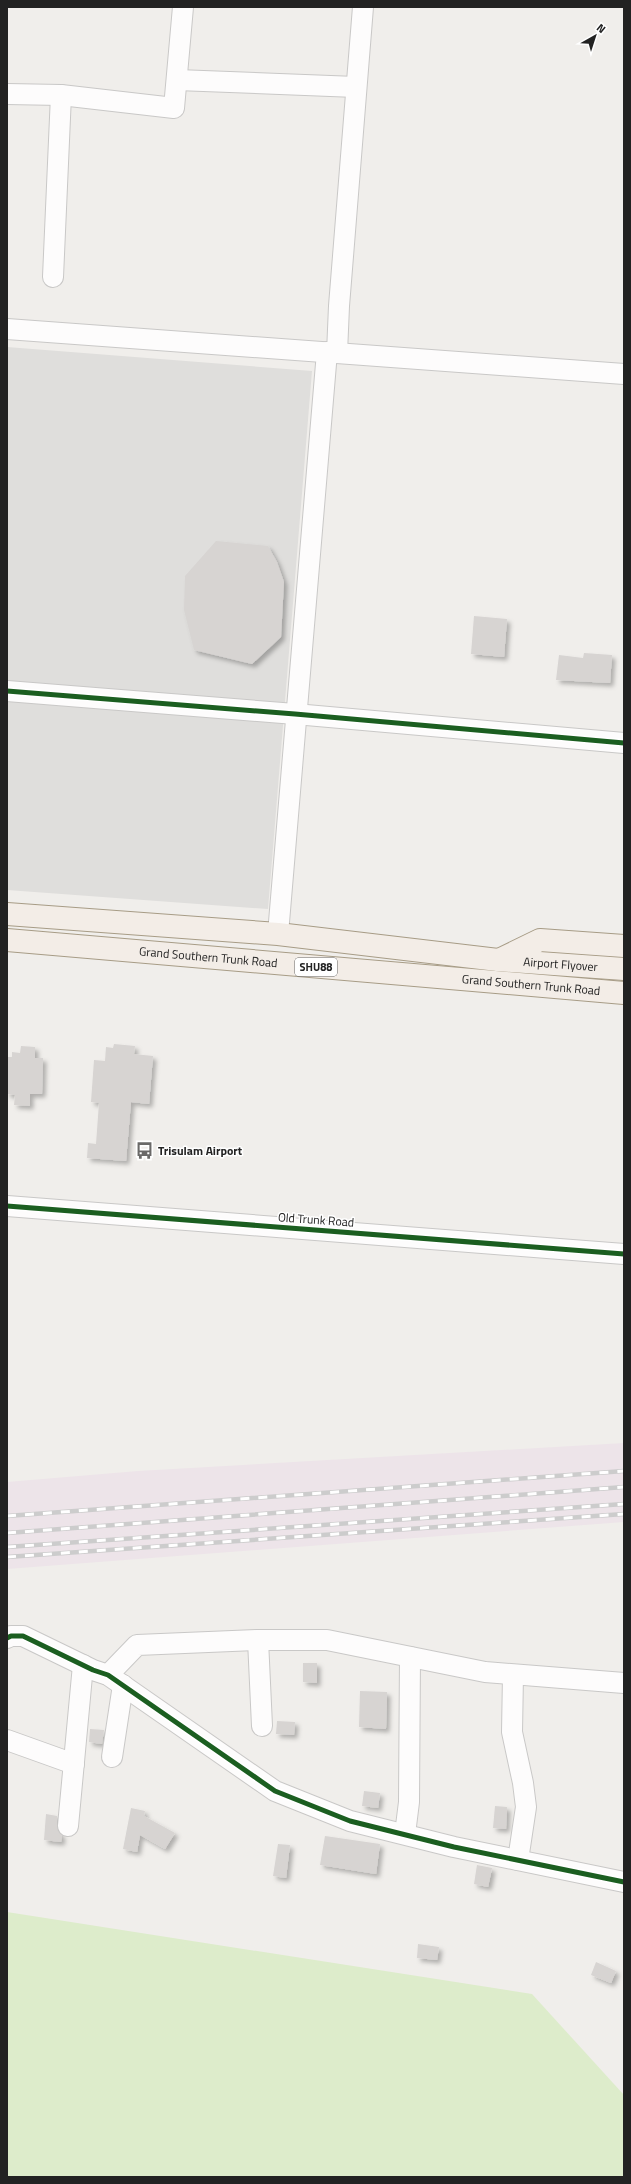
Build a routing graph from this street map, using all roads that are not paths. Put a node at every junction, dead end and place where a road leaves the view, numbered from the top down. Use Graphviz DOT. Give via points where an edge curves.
graph roads {
  1 [pos="183,7"];
  2 [pos="363,7"];
  3 [pos="177,80"];
  4 [pos="356,87"];
  5 [pos="7,94"];
  6 [pos="61,95"];
  7 [pos="52,277"];
  8 [pos="7,329"];
  9 [pos="332,352"];
  10 [pos="624,374"];
  11 [pos="7,691"];
  12 [pos="295,714"];
  13 [pos="624,743"];
  14 [pos="7,914"];
  15 [pos="278,934"];
  16 [pos="7,940"];
  17 [pos="624,946"];
  18 [pos="498,960"];
  19 [pos="624,969"];
  20 [pos="624,993"];
  21 [pos="7,1206"];
  22 [pos="624,1254"];
  23 [pos="7,1638"];
  24 [pos="258,1640"];
  25 [pos="410,1657"];
  26 [pos="83,1665"];
  27 [pos="513,1675"];
  28 [pos="115,1680"];
  29 [pos="624,1684"];
  30 [pos="262,1726"];
  31 [pos="7,1740"];
  32 [pos="112,1757"];
  33 [pos="74,1764"];
  34 [pos="68,1826"];
  35 [pos="405,1834"];
  36 [pos="518,1860"];
  37 [pos="624,1882"];
  1 -- 3 [label="street"];
  2 -- 4 [label="street"];
  3 -- 4 [label="street"];
  3 -- 6 [label="street" via="174,108"];
  4 -- 9 [label="street" via="339,306"];
  5 -- 6 [label="street"];
  6 -- 7 [label="street"];
  8 -- 9 [label="street"];
  9 -- 10 [label="street"];
  9 -- 12 [label="street"];
  11 -- 12 [label="street"];
  12 -- 13 [label="street"];
  12 -- 15 [label="street"];
  14 -- 15 [label="main road, Grand Southern Trunk Road / SHU88"];
  15 -- 18 [label="main road, Grand Southern Trunk Road / SHU88"];
  16 -- 20 [label="main road, Grand Southern Trunk Road / SHU88"];
  17 -- 18 [label="main road" via="540,940"];
  18 -- 19 [label="main road, Airport Flyover / SHU88"];
  21 -- 22 [label="street, Old Trunk Road"];
  23 -- 26 [label="street" via="23,1636"];
  24 -- 25 [label="street" via="327,1640"];
  24 -- 28 [label="street" via="137,1645"];
  24 -- 30 [label="street"];
  25 -- 27 [label="street"];
  25 -- 35 [label="street" via="409,1802"];
  26 -- 28 [label="street"];
  26 -- 33 [label="street"];
  27 -- 29 [label="street"];
  27 -- 36 [label="street" via="512,1732 526,1807"];
  28 -- 32 [label="street"];
  28 -- 35 [label="street" via="275,1791 350,1821"];
  31 -- 33 [label="street"];
  33 -- 34 [label="street"];
  35 -- 36 [label="street"];
  36 -- 37 [label="street"];
}
